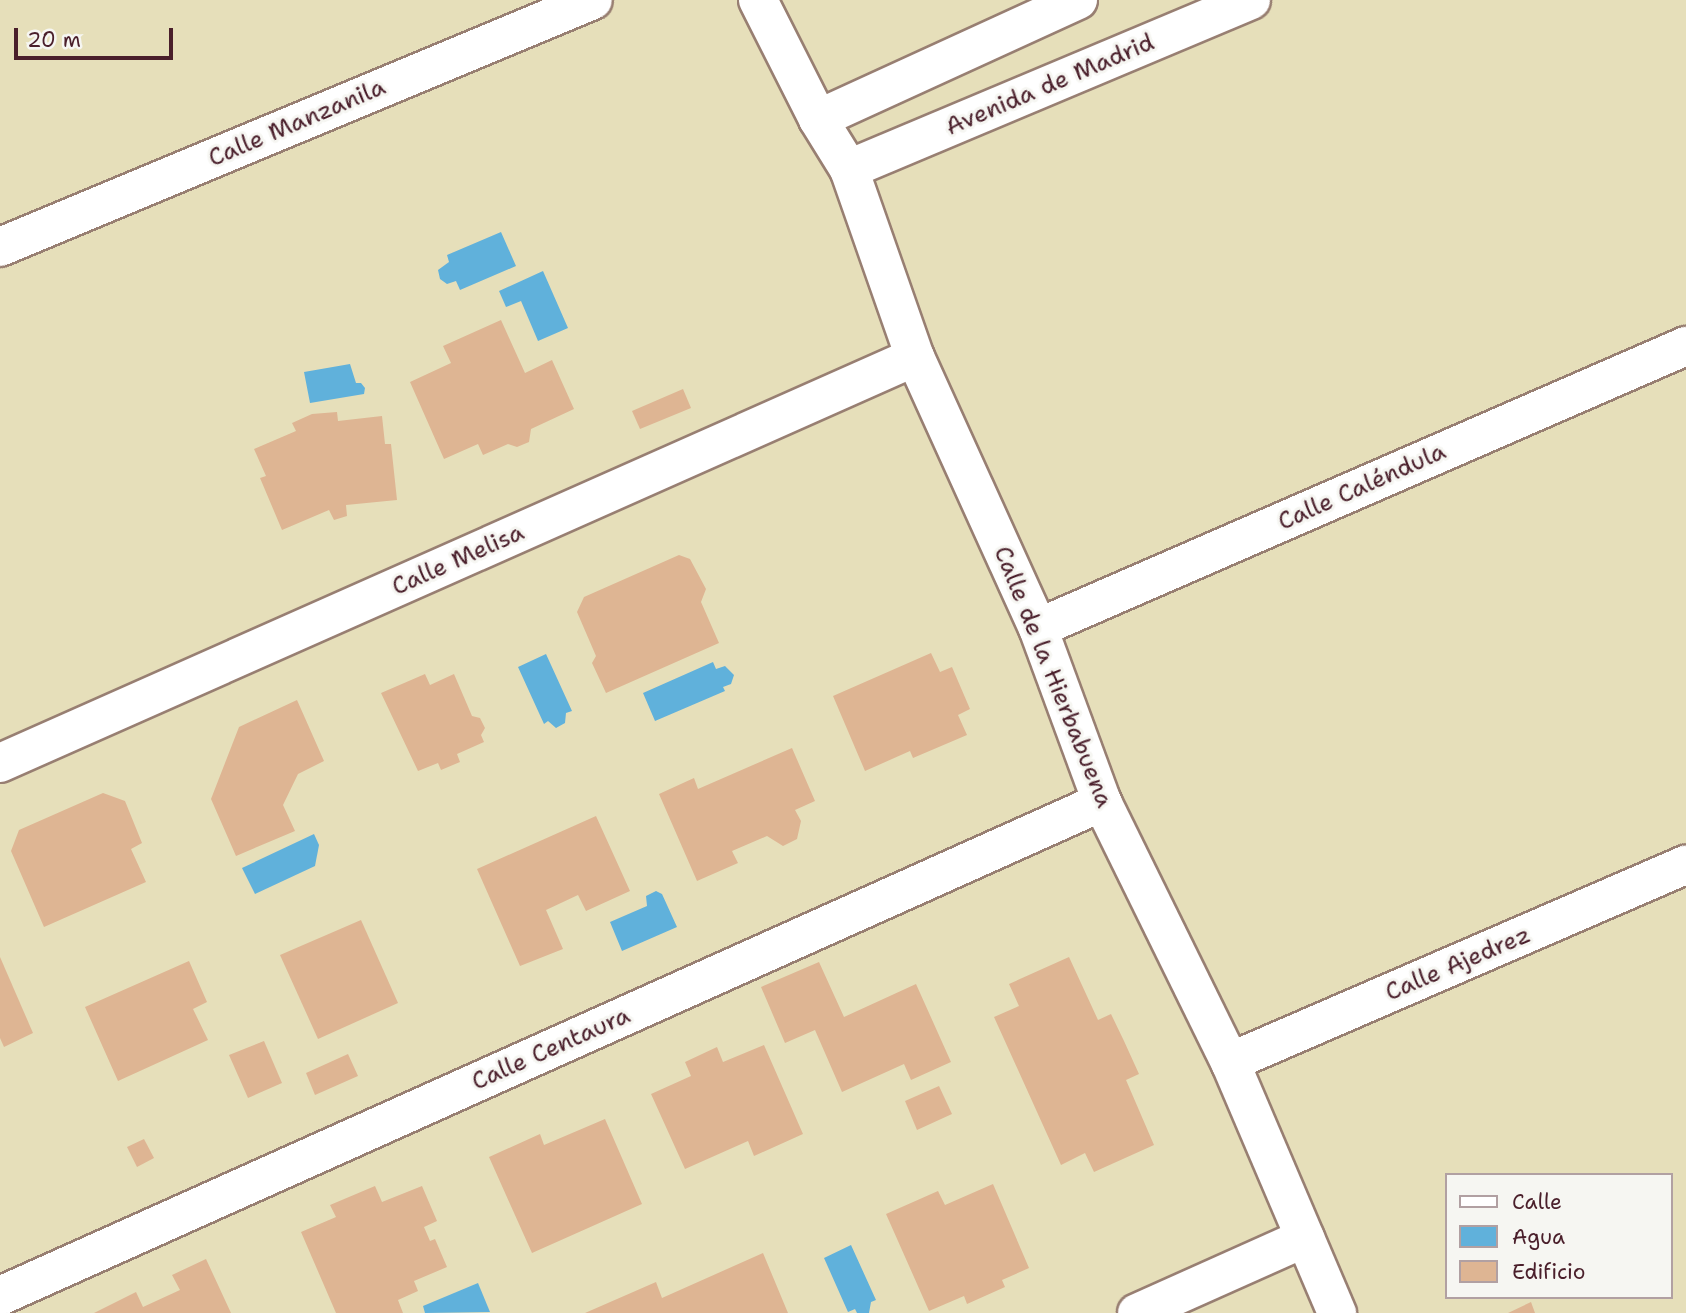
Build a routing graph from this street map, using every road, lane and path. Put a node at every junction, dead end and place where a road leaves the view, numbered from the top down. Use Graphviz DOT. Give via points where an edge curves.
graph roads {
  1 [pos="593,0"];
  2 [pos="758,0"];
  3 [pos="1077,0"];
  4 [pos="1251,0"];
  5 [pos="818,119"];
  6 [pos="849,169"];
  7 [pos="0,247"];
  8 [pos="1686,346"];
  9 [pos="915,357"];
  10 [pos="1038,628"];
  11 [pos="0,763"];
  12 [pos="1102,802"];
  13 [pos="1686,865"];
  14 [pos="1230,1062"];
  15 [pos="1305,1238"];
  16 [pos="0,1296"];
  17 [pos="1137,1313"];
  18 [pos="1337,1313"];
  1 -- 7 [label="street, Calle Manzanila"];
  2 -- 5 [label="street, Calle de la Hierbabuena"];
  3 -- 5 [label="street"];
  4 -- 6 [label="street, Avenida de Madrid"];
  5 -- 6 [label="street, Calle de la Hierbabuena"];
  6 -- 9 [label="street, Calle de la Hierbabuena"];
  8 -- 10 [label="street, Calle Caléndula"];
  9 -- 10 [label="street, Calle de la Hierbabuena"];
  9 -- 11 [label="street, Calle Melisa"];
  10 -- 12 [label="street, Calle de la Hierbabuena"];
  12 -- 14 [label="street, Calle de la Hierbabuena"];
  12 -- 16 [label="street, Calle Centaura"];
  13 -- 14 [label="street, Calle Ajedrez"];
  14 -- 15 [label="street, Calle de la Hierbabuena"];
  15 -- 17 [label="street"];
  15 -- 18 [label="street, Calle de la Hierbabuena"];
}
